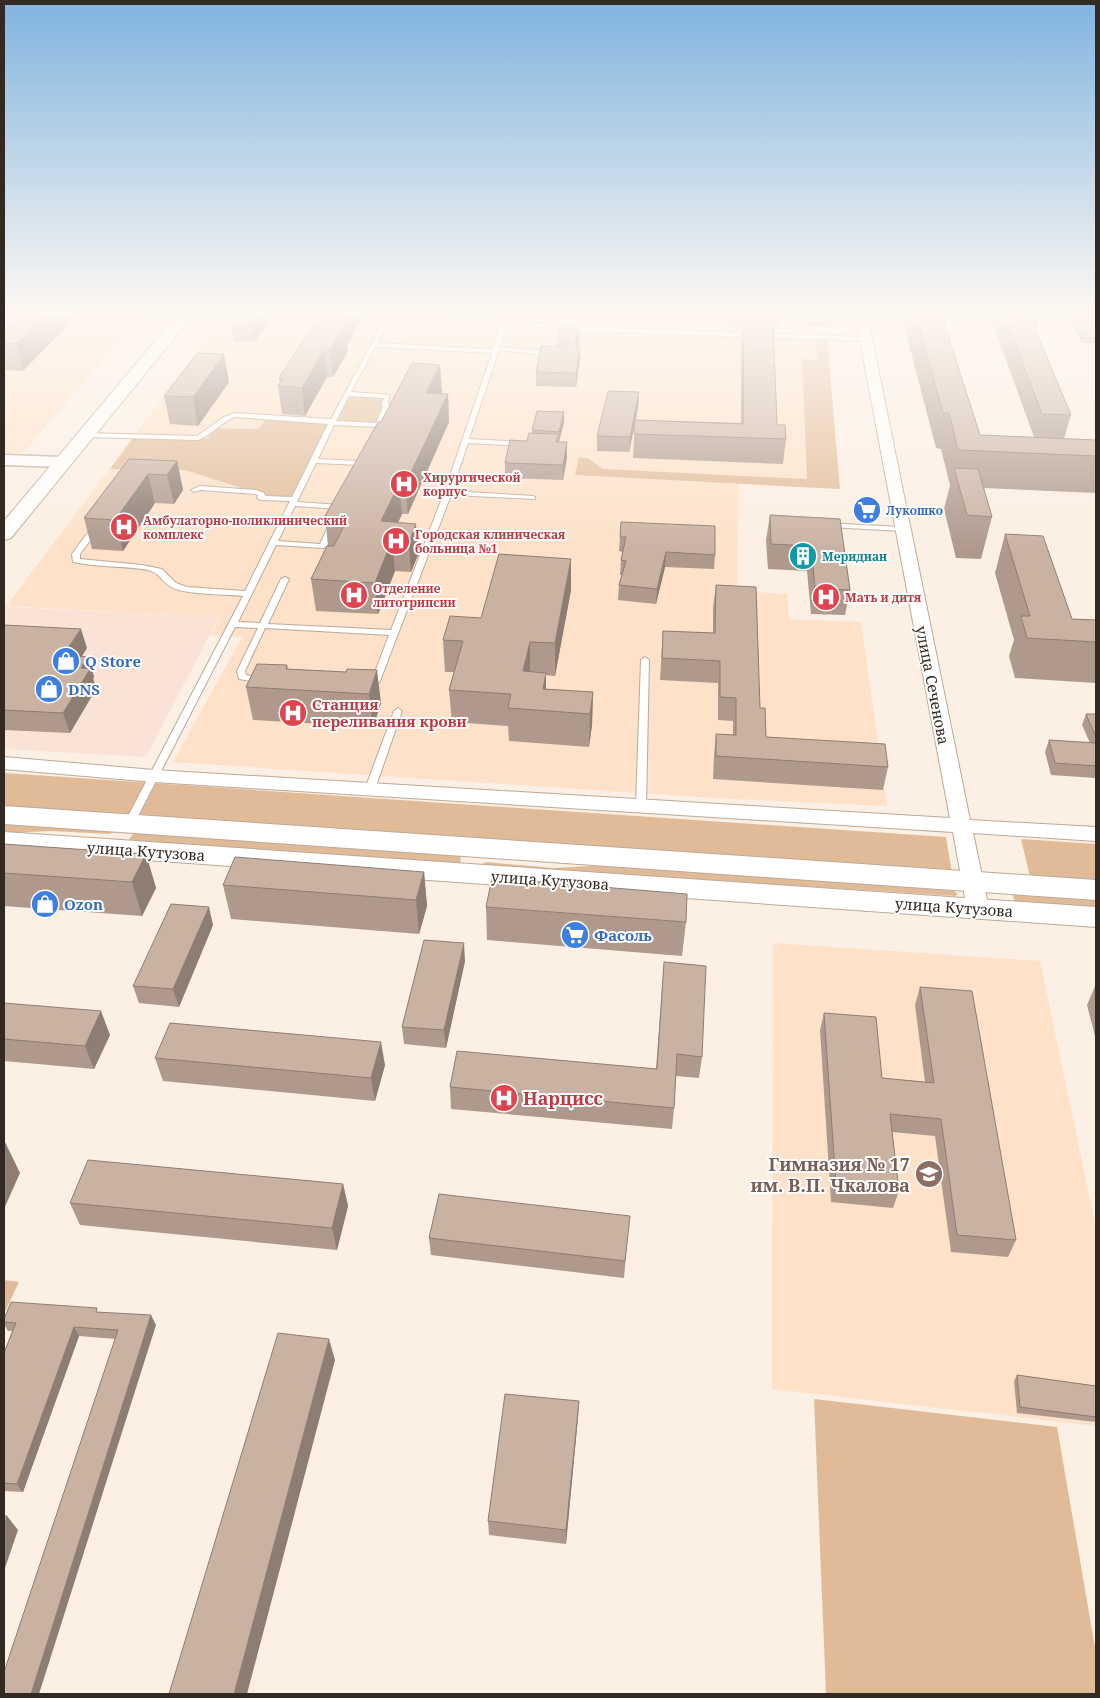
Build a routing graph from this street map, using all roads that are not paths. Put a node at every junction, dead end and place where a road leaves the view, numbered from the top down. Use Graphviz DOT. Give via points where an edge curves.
graph roads {
  1 [pos="120,393"];
  2 [pos="481,393"];
  3 [pos="877,393"];
  4 [pos="347,394"];
  5 [pos="332,422"];
  6 [pos="378,425"];
  7 [pos="374,433"];
  8 [pos="85,436"];
  9 [pos="465,441"];
  10 [pos="530,444"];
  11 [pos="364,456"];
  12 [pos="4,460"];
  13 [pos="313,461"];
  14 [pos="63,462"];
  15 [pos="360,463"];
  16 [pos="356,472"];
  17 [pos="194,490"];
  18 [pos="448,493"];
  19 [pos="345,498"];
  20 [pos="533,498"];
  21 [pos="294,502"];
  22 [pos="341,507"];
  23 [pos="104,516"];
  24 [pos="822,525"];
  25 [pos="902,529"];
  26 [pos="4,534"];
  27 [pos="274,543"];
  28 [pos="285,579"];
  29 [pos="248,594"];
  30 [pos="232,624"];
  31 [pos="263,626"];
  32 [pos="394,633"];
  33 [pos="645,660"];
  34 [pos="274,681"];
  35 [pos="358,687"];
  36 [pos="398,711"];
  37 [pos="4,763"];
  38 [pos="154,776"];
  39 [pos="370,789"];
  40 [pos="641,806"];
  41 [pos="4,815"];
  42 [pos="129,824"];
  43 [pos="962,825"];
  44 [pos="1096,834"];
  45 [pos="4,841"];
  46 [pos="1096,890"];
  47 [pos="976,895"];
  48 [pos="1096,917"];
  1 -- 8 [label="main road"];
  2 -- 9 [label="lane"];
  3 -- 25 [label="street, улица Сеченова"];
  4 -- 5 [label="lane"];
  4 -- 6 [label="lane" via="388,396"];
  5 -- 6 [label="lane"];
  5 -- 8 [label="lane" via="235,416 226,418 198,438"];
  5 -- 13 [label="lane"];
  6 -- 7 [label="lane"];
  8 -- 14 [label="main road"];
  9 -- 10 [label="lane"];
  9 -- 18 [label="lane"];
  11 -- 15 [label="lane"];
  12 -- 14 [label="street"];
  13 -- 15 [label="lane"];
  13 -- 21 [label="lane"];
  14 -- 26 [label="main road"];
  15 -- 16 [label="lane"];
  17 -- 21 [label="lane" via="256,492 262,494 261,498"];
  18 -- 20 [label="lane"];
  18 -- 32 [label="lane"];
  19 -- 22 [label="lane"];
  21 -- 22 [label="lane"];
  21 -- 27 [label="lane"];
  22 -- 27 [label="lane" via="323,546"];
  23 -- 29 [label="lane" via="76,554 76,560 159,571 173,585 187,589"];
  24 -- 25 [label="lane"];
  25 -- 43 [label="street, улица Сеченова"];
  27 -- 29 [label="lane"];
  28 -- 31 [label="lane"];
  29 -- 30 [label="lane"];
  30 -- 31 [label="lane"];
  30 -- 38 [label="lane"];
  31 -- 32 [label="lane"];
  31 -- 34 [label="lane" via="241,671 242,677"];
  32 -- 35 [label="lane" via="376,680 366,688"];
  33 -- 40 [label="lane"];
  36 -- 39 [label="lane"];
  37 -- 38 [label="street"];
  38 -- 39 [label="street"];
  38 -- 42 [label="lane"];
  39 -- 40 [label="street"];
  40 -- 43 [label="street"];
  41 -- 42 [label="main road, улица Кутузова"];
  42 -- 47 [label="main road, улица Кутузова"];
  43 -- 44 [label="street"];
  43 -- 47 [label="street, улица Сеченова"];
  45 -- 47 [label="main road, улица Кутузова"];
  46 -- 47 [label="main road, улица Кутузова"];
  47 -- 48 [label="main road, улица Кутузова"];
}
